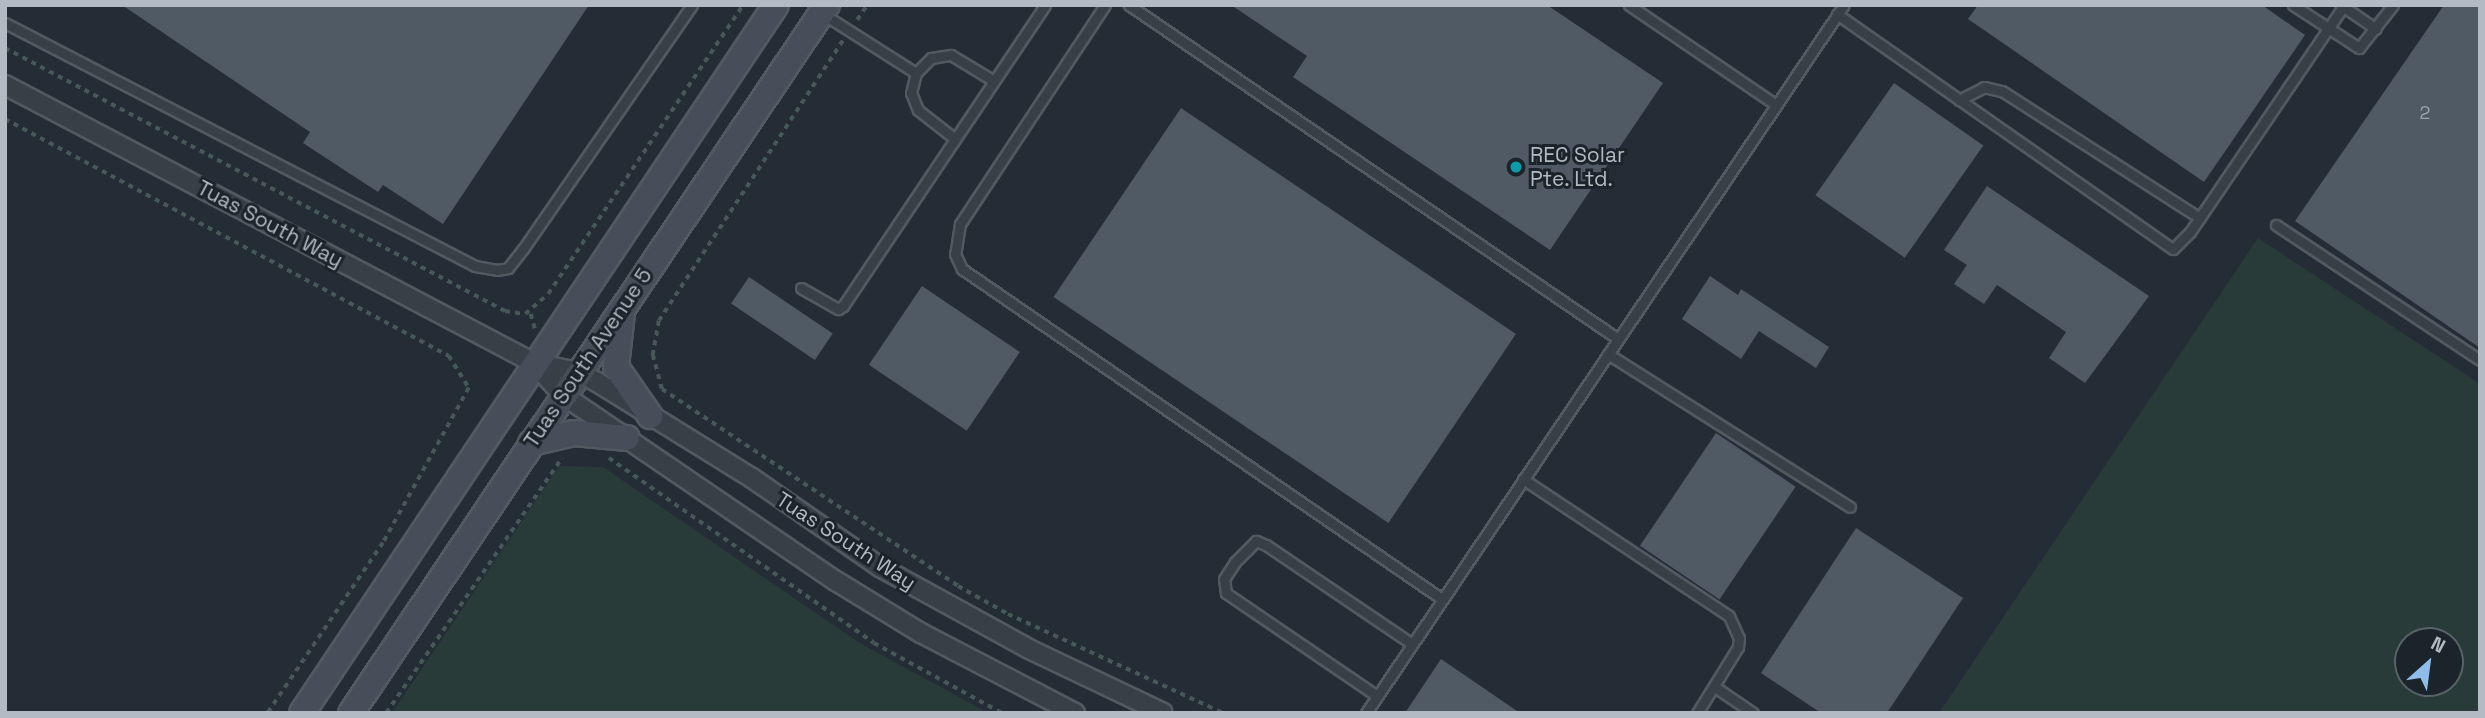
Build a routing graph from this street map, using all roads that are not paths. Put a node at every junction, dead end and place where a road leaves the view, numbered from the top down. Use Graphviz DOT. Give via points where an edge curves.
graph roads {
  1 [pos="692,5"];
  2 [pos="776,5"];
  3 [pos="1045,5"];
  4 [pos="1105,5"];
  5 [pos="1129,5"];
  6 [pos="1629,5"];
  7 [pos="1843,5"];
  8 [pos="2293,5"];
  9 [pos="2393,5"];
  10 [pos="2342,6"];
  11 [pos="824,9"];
  12 [pos="1837,14"];
  13 [pos="5,23"];
  14 [pos="2328,29"];
  15 [pos="2376,29"];
  16 [pos="916,73"];
  17 [pos="994,81"];
  18 [pos="5,85"];
  19 [pos="1959,100"];
  20 [pos="1776,105"];
  21 [pos="955,139"];
  22 [pos="2200,218"];
  23 [pos="2276,225"];
  24 [pos="801,288"];
  25 [pos="624,306"];
  26 [pos="1618,339"];
  27 [pos="1608,354"];
  28 [pos="2480,360"];
  29 [pos="534,363"];
  30 [pos="578,372"];
  31 [pos="563,395"];
  32 [pos="650,416"];
  33 [pos="627,438"];
  34 [pos="531,443"];
  35 [pos="1523,479"];
  36 [pos="1850,507"];
  37 [pos="1442,599"];
  38 [pos="1412,644"];
  39 [pos="1715,687"];
  40 [pos="1377,696"];
  41 [pos="302,713"];
  42 [pos="351,713"];
  43 [pos="1075,713"];
  44 [pos="1163,713"];
  45 [pos="1366,713"];
  46 [pos="1697,713"];
  47 [pos="1753,713"];
  1 -- 13 [label="lane" via="523,249 508,268 497,270 475,266"];
  2 -- 29 [label="street, Tuas South Avenue 5"];
  3 -- 17 [label="lane"];
  4 -- 37 [label="lane" via="960,224 956,254 962,269"];
  5 -- 26 [label="lane"];
  6 -- 20 [label="lane"];
  7 -- 12 [label="lane"];
  8 -- 14 [label="lane"];
  9 -- 15 [label="lane"];
  10 -- 14 [label="lane"];
  10 -- 15 [label="lane"];
  11 -- 16 [label="lane" via="849,31"];
  11 -- 25 [label="street, Tuas South Avenue 5"];
  12 -- 19 [label="lane"];
  12 -- 20 [label="lane"];
  14 -- 15 [label="lane" via="2359,48"];
  14 -- 22 [label="lane"];
  16 -- 17 [label="lane" via="931,58 951,55"];
  16 -- 21 [label="lane" via="911,93 918,110"];
  17 -- 21 [label="lane"];
  18 -- 29 [label="street, Tuas South Way"];
  19 -- 22 [label="lane" via="1984,87 2002,91"];
  19 -- 22 [label="lane" via="2167,247 2179,244"];
  20 -- 26 [label="lane"];
  21 -- 24 [label="lane" via="843,306 838,309"];
  23 -- 28 [label="lane"];
  25 -- 30 [label="street, Tuas South Avenue 5"];
  25 -- 32 [label="street" via="616,367"];
  26 -- 27 [label="lane"];
  27 -- 35 [label="lane"];
  27 -- 36 [label="lane"];
  29 -- 30 [label="street, Tuas South Way"];
  29 -- 31 [label="street, Tuas South Way"];
  29 -- 41 [label="street, Tuas South Avenue 5"];
  30 -- 31 [label="street, Tuas South Avenue 5"];
  30 -- 32 [label="street, Tuas South Way"];
  31 -- 33 [label="street, Tuas South Way"];
  31 -- 34 [label="street, Tuas South Avenue 5"];
  32 -- 44 [label="street, Tuas South Way" via="751,478 880,567 1029,649"];
  33 -- 34 [label="street" via="574,433"];
  33 -- 43 [label="street, Tuas South Way" via="910,626"];
  34 -- 42 [label="street, Tuas South Avenue 5"];
  35 -- 37 [label="lane"];
  35 -- 39 [label="lane" via="1729,616 1739,639 1733,659"];
  37 -- 38 [label="lane"];
  38 -- 40 [label="lane"];
  38 -- 40 [label="lane" via="1266,545 1256,541 1234,562 1224,579 1227,593"];
  39 -- 46 [label="lane"];
  39 -- 47 [label="lane"];
  40 -- 45 [label="lane"];
}
